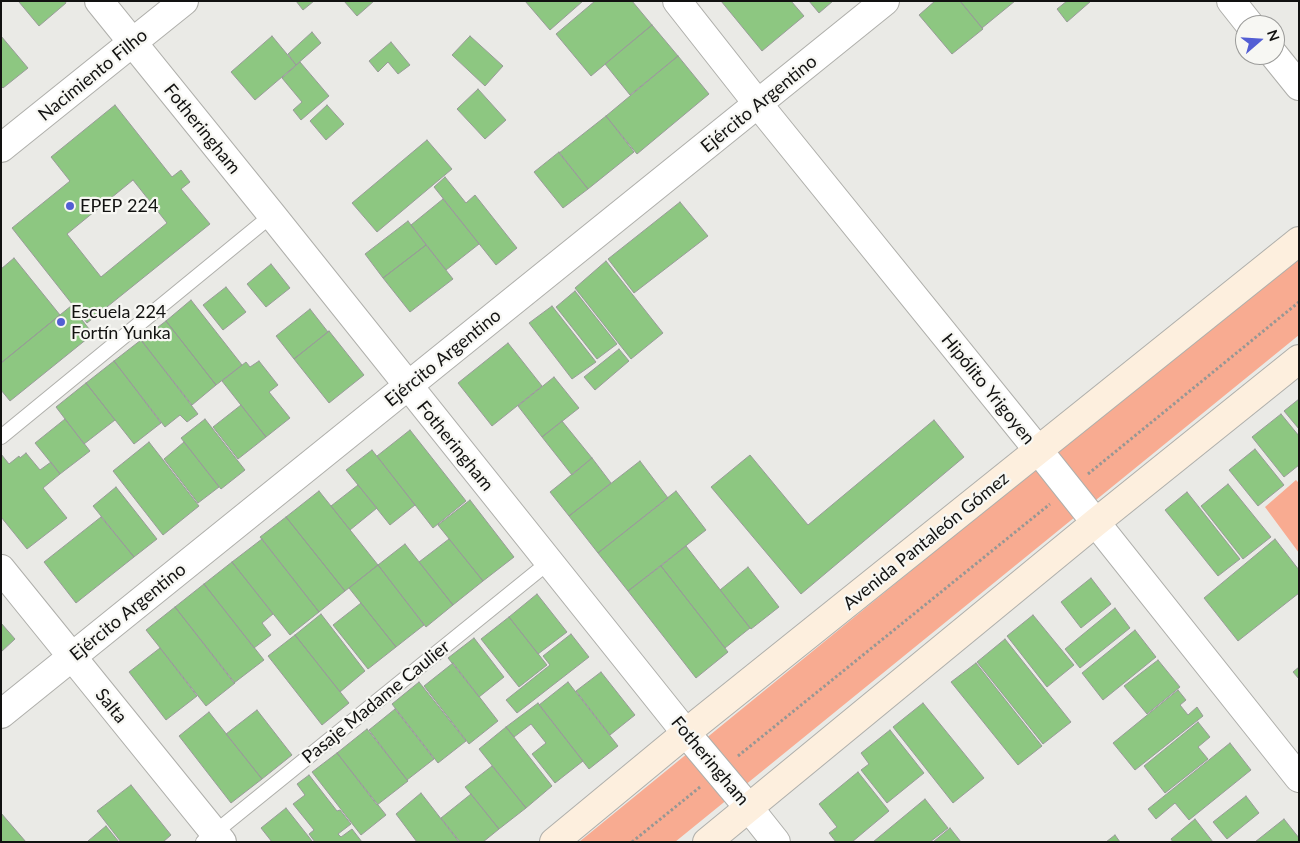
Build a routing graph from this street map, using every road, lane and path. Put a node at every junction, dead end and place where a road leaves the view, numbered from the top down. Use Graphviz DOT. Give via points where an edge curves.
graph roads {
  1 [pos="99,1"];
  2 [pos="184,1"];
  3 [pos="677,1"];
  4 [pos="885,1"];
  5 [pos="1231,1"];
  6 [pos="1242,15"];
  7 [pos="132,43"];
  8 [pos="1282,65"];
  9 [pos="1299,86"];
  10 [pos="758,104"];
  11 [pos="1,148"];
  12 [pos="272,215"];
  13 [pos="1299,241"];
  14 [pos="1299,302"];
  15 [pos="1299,359"];
  16 [pos="408,386"];
  17 [pos="1,437"];
  18 [pos="1038,450"];
  19 [pos="1068,489"];
  20 [pos="1095,523"];
  21 [pos="549,562"];
  22 [pos="1,569"];
  23 [pos="72,658"];
  24 [pos="1,714"];
  25 [pos="686,734"];
  26 [pos="718,772"];
  27 [pos="1299,778"];
  28 [pos="749,808"];
  29 [pos="213,839"];
  30 [pos="554,842"];
  31 [pos="632,842"];
  32 [pos="707,842"];
  33 [pos="776,842"];
  1 -- 7 [label="street, Fotheringham"];
  2 -- 7 [label="street, Nacimiento Filho"];
  3 -- 10 [label="street, Hipólito Yrigoyen"];
  4 -- 10 [label="street, Ejército Argentino"];
  5 -- 6 [label="street"];
  7 -- 11 [label="street, Nacimiento Filho"];
  7 -- 12 [label="street, Fotheringham"];
  8 -- 9 [label="street"];
  10 -- 16 [label="street, Ejército Argentino"];
  10 -- 18 [label="street, Hipólito Yrigoyen"];
  12 -- 16 [label="street, Fotheringham"];
  12 -- 17 [label="lane"];
  13 -- 18 [label="main road, Avenida Pantaleón Gómez"];
  14 -- 19 [label="path"];
  15 -- 20 [label="main road"];
  16 -- 21 [label="street, Fotheringham"];
  16 -- 23 [label="street, Ejército Argentino"];
  18 -- 19 [label="street, Hipólito Yrigoyen"];
  18 -- 25 [label="main road, Avenida Pantaleón Gómez"];
  19 -- 20 [label="street, Hipólito Yrigoyen"];
  19 -- 26 [label="path"];
  20 -- 27 [label="street, Hipólito Yrigoyen"];
  20 -- 28 [label="main road"];
  21 -- 25 [label="street, Fotheringham"];
  21 -- 29 [label="lane, Pasaje Madame Caulier"];
  22 -- 23 [label="street, Salta"];
  23 -- 24 [label="street, Ejército Argentino"];
  23 -- 29 [label="street, Salta"];
  25 -- 26 [label="street, Fotheringham"];
  25 -- 30 [label="main road, Avenida Pantaleón Gómez"];
  26 -- 28 [label="street, Fotheringham"];
  26 -- 31 [label="path"];
  28 -- 32 [label="main road"];
  28 -- 33 [label="street, Fotheringham"];
}
